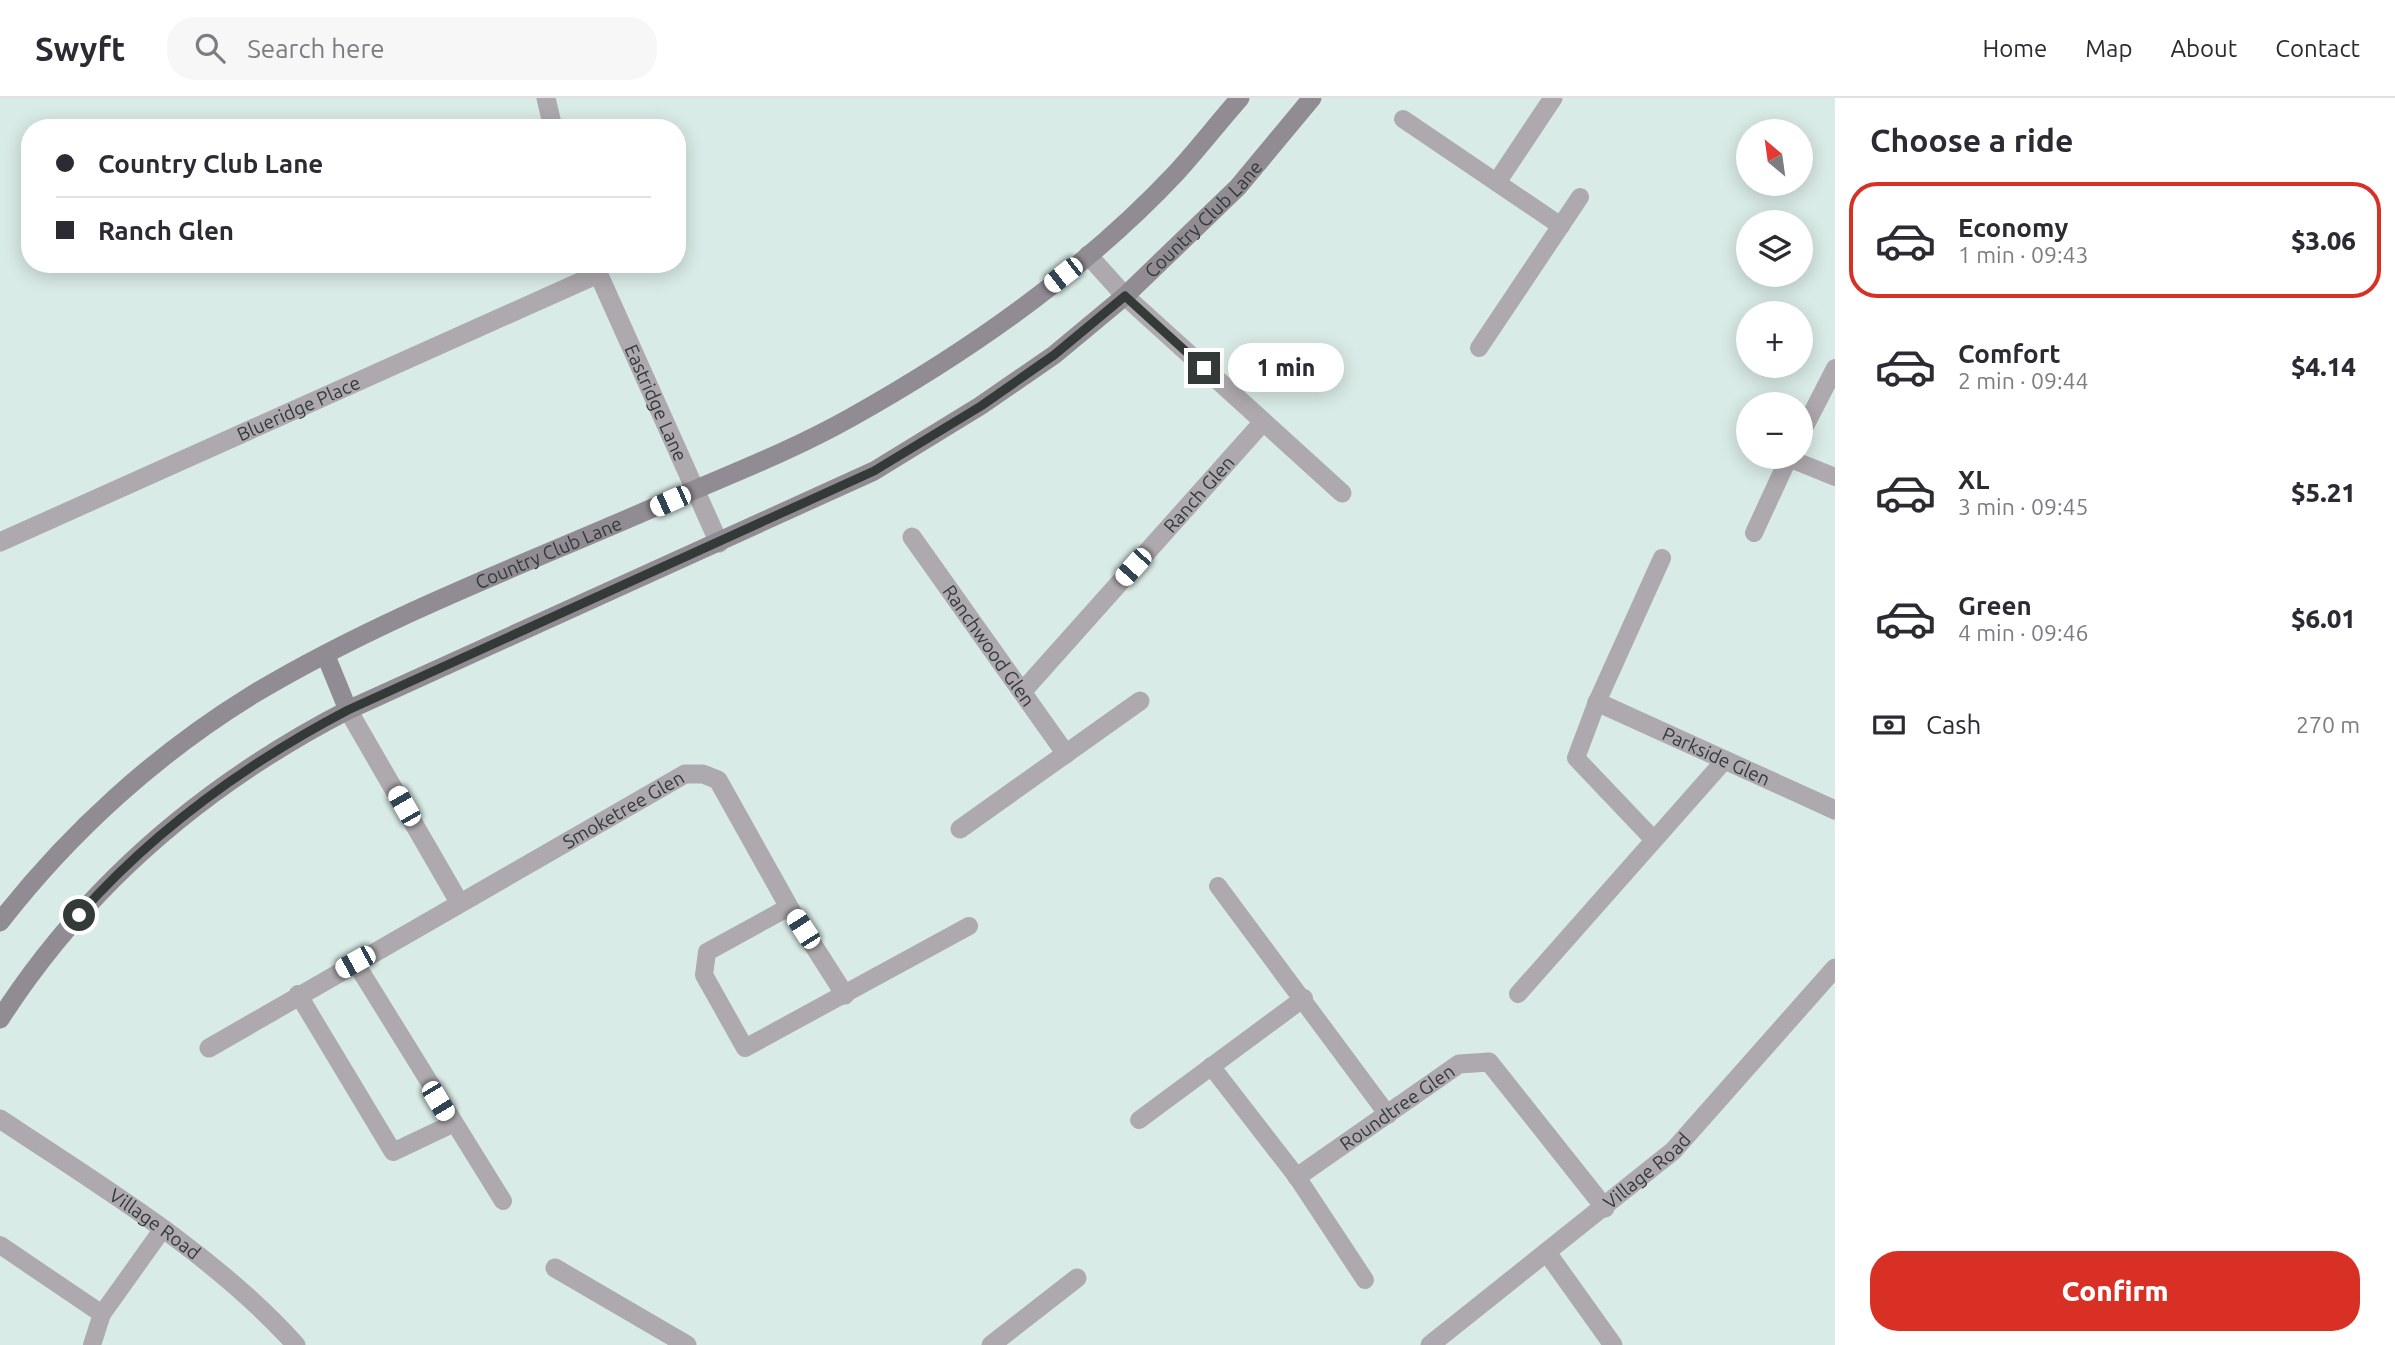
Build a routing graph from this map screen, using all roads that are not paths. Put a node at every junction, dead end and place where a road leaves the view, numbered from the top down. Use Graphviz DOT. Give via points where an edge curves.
graph roads {
  1 [pos="546,98"];
  2 [pos="1240,98"];
  3 [pos="1312,98"];
  4 [pos="1553,98"];
  5 [pos="551,119"];
  6 [pos="1403,119"];
  7 [pos="1497,182"];
  8 [pos="1580,197"];
  9 [pos="1561,226"];
  10 [pos="1088,255"];
  11 [pos="587,273"];
  12 [pos="598,273"];
  13 [pos="1125,296"];
  14 [pos="1479,348"];
  15 [pos="1835,368"];
  16 [pos="1813,411"];
  17 [pos="1263,422"];
  18 [pos="1813,468"];
  19 [pos="1783,469"];
  20 [pos="1835,477"];
  21 [pos="695,490"];
  22 [pos="1342,493"];
  23 [pos="1755,533"];
  24 [pos="912,537"];
  25 [pos="0,542"];
  26 [pos="719,543"];
  27 [pos="1662,558"];
  28 [pos="326,656"];
  29 [pos="1023,691"];
  30 [pos="1140,701"];
  31 [pos="1597,702"];
  32 [pos="348,710"];
  33 [pos="1066,754"];
  34 [pos="1724,761"];
  35 [pos="1835,810"];
  36 [pos="960,829"];
  37 [pos="1653,839"];
  38 [pos="1218,886"];
  39 [pos="459,902"];
  40 [pos="789,907"];
  41 [pos="0,922"];
  42 [pos="969,926"];
  43 [pos="355,962"];
  44 [pos="1835,968"];
  45 [pos="298,994"];
  46 [pos="1518,994"];
  47 [pos="845,995"];
  48 [pos="1304,998"];
  49 [pos="0,1020"];
  50 [pos="209,1048"];
  51 [pos="1211,1066"];
  52 [pos="1388,1115"];
  53 [pos="0,1119"];
  54 [pos="1139,1120"];
  55 [pos="452,1124"];
  56 [pos="1297,1177"];
  57 [pos="503,1201"];
  58 [pos="1605,1208"];
  59 [pos="162,1230"];
  60 [pos="0,1245"];
  61 [pos="1548,1254"];
  62 [pos="555,1268"];
  63 [pos="1077,1278"];
  64 [pos="1366,1280"];
  65 [pos="102,1314"];
  66 [pos="279,1337"];
  67 [pos="92,1345"];
  68 [pos="296,1345"];
  69 [pos="687,1345"];
  70 [pos="990,1345"];
  71 [pos="1430,1345"];
  72 [pos="1613,1345"];
  1 -- 5 [label="street"];
  2 -- 10 [label="main road, Country Club Lane" via="1174,174"];
  3 -- 13 [label="main road, Country Club Lane" via="1238,187"];
  4 -- 7 [label="street"];
  6 -- 7 [label="lane"];
  7 -- 9 [label="lane"];
  8 -- 9 [label="lane"];
  9 -- 14 [label="lane"];
  10 -- 13 [label="street"];
  10 -- 21 [label="main road, Country Club Lane" via="980,339 848,419"];
  11 -- 25 [label="street, Blueridge Place"];
  12 -- 21 [label="street, Eastridge Lane"];
  13 -- 17 [label="street"];
  13 -- 26 [label="main road, Country Club Lane" via="1054,355 981,406 874,471"];
  15 -- 16 [label="lane"];
  17 -- 22 [label="street"];
  17 -- 29 [label="street, Ranch Glen"];
  18 -- 20 [label="lane"];
  19 -- 23 [label="lane"];
  21 -- 26 [label="street, Eastridge Lane"];
  21 -- 28 [label="main road, Country Club Lane"];
  24 -- 29 [label="street, Ranchwood Glen"];
  26 -- 32 [label="main road, Country Club Lane"];
  27 -- 31 [label="lane"];
  28 -- 32 [label="main road"];
  28 -- 41 [label="main road, Country Club Lane" via="252,695 164,757 100,810 28,885"];
  29 -- 33 [label="street, Ranchwood Glen"];
  30 -- 33 [label="street"];
  31 -- 34 [label="street, Parkside Glen"];
  31 -- 37 [label="lane" via="1576,758"];
  32 -- 39 [label="street"];
  32 -- 49 [label="main road, Country Club Lane" via="287,742 195,804 109,881 34,966"];
  33 -- 36 [label="street"];
  34 -- 35 [label="street, Parkside Glen"];
  34 -- 37 [label="lane"];
  37 -- 46 [label="lane"];
  38 -- 48 [label="lane"];
  39 -- 40 [label="street, Smoketree Glen" via="677,777 703,774 718,779"];
  39 -- 43 [label="street, Smoketree Glen"];
  40 -- 47 [label="street, Smoketree Glen"];
  40 -- 47 [label="lane" via="707,952 704,975 745,1048"];
  42 -- 47 [label="lane"];
  43 -- 45 [label="street, Smoketree Glen"];
  43 -- 55 [label="lane"];
  44 -- 58 [label="street, Village Road" via="1673,1151"];
  45 -- 50 [label="street, Smoketree Glen"];
  45 -- 55 [label="lane" via="393,1152"];
  48 -- 51 [label="lane"];
  48 -- 52 [label="lane"];
  51 -- 54 [label="lane"];
  51 -- 56 [label="lane"];
  52 -- 56 [label="street, Roundtree Glen"];
  52 -- 58 [label="street, Roundtree Glen" via="1459,1064 1489,1062"];
  53 -- 59 [label="street, Village Road"];
  55 -- 57 [label="lane"];
  56 -- 64 [label="lane"];
  58 -- 61 [label="street, Village Road"];
  59 -- 65 [label="lane"];
  59 -- 66 [label="street, Village Road" via="263,1308"];
  60 -- 65 [label="lane"];
  61 -- 71 [label="street, Village Road"];
  61 -- 72 [label="street"];
  62 -- 69 [label="street"];
  63 -- 70 [label="street"];
  65 -- 67 [label="lane"];
  66 -- 68 [label="street, Village Road"];
}
